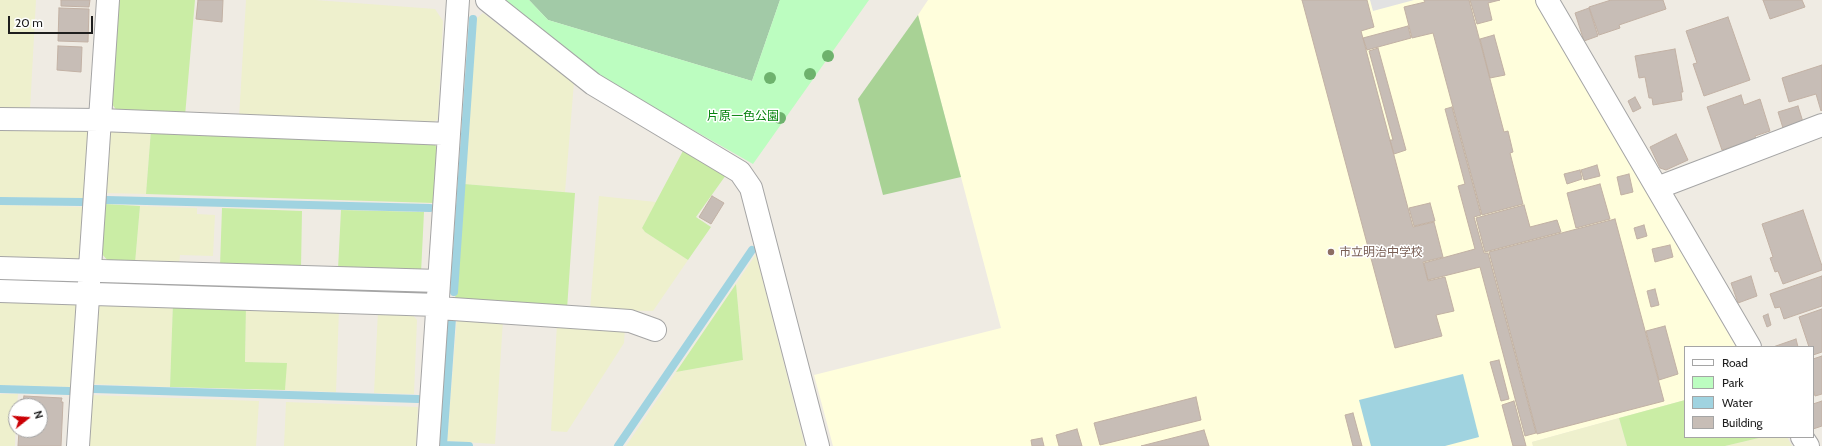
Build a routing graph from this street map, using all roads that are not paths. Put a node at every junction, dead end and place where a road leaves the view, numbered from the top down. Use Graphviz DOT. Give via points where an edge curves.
graph roads {
  1 [pos="108,0"];
  2 [pos="458,0"];
  3 [pos="487,0"];
  4 [pos="1548,0"];
  5 [pos="0,119"];
  6 [pos="100,120"];
  7 [pos="1822,125"];
  8 [pos="450,134"];
  9 [pos="1657,188"];
  10 [pos="0,268"];
  11 [pos="90,271"];
  12 [pos="440,281"];
  13 [pos="0,291"];
  14 [pos="88,293"];
  15 [pos="438,306"];
  16 [pos="655,330"];
  17 [pos="1749,346"];
  18 [pos="78,446"];
  19 [pos="428,446"];
  20 [pos="818,446"];
  1 -- 6 [label="street"];
  2 -- 8 [label="street"];
  3 -- 20 [label="street" via="593,84 740,172 751,188"];
  4 -- 9 [label="street"];
  5 -- 6 [label="street"];
  6 -- 8 [label="street"];
  6 -- 11 [label="street"];
  7 -- 9 [label="street"];
  8 -- 12 [label="street"];
  9 -- 17 [label="street"];
  10 -- 11 [label="street"];
  11 -- 12 [label="street"];
  11 -- 14 [label="street"];
  12 -- 15 [label="street"];
  13 -- 14 [label="street"];
  14 -- 15 [label="street"];
  14 -- 18 [label="street"];
  15 -- 16 [label="street" via="630,321"];
  15 -- 19 [label="street"];
}
